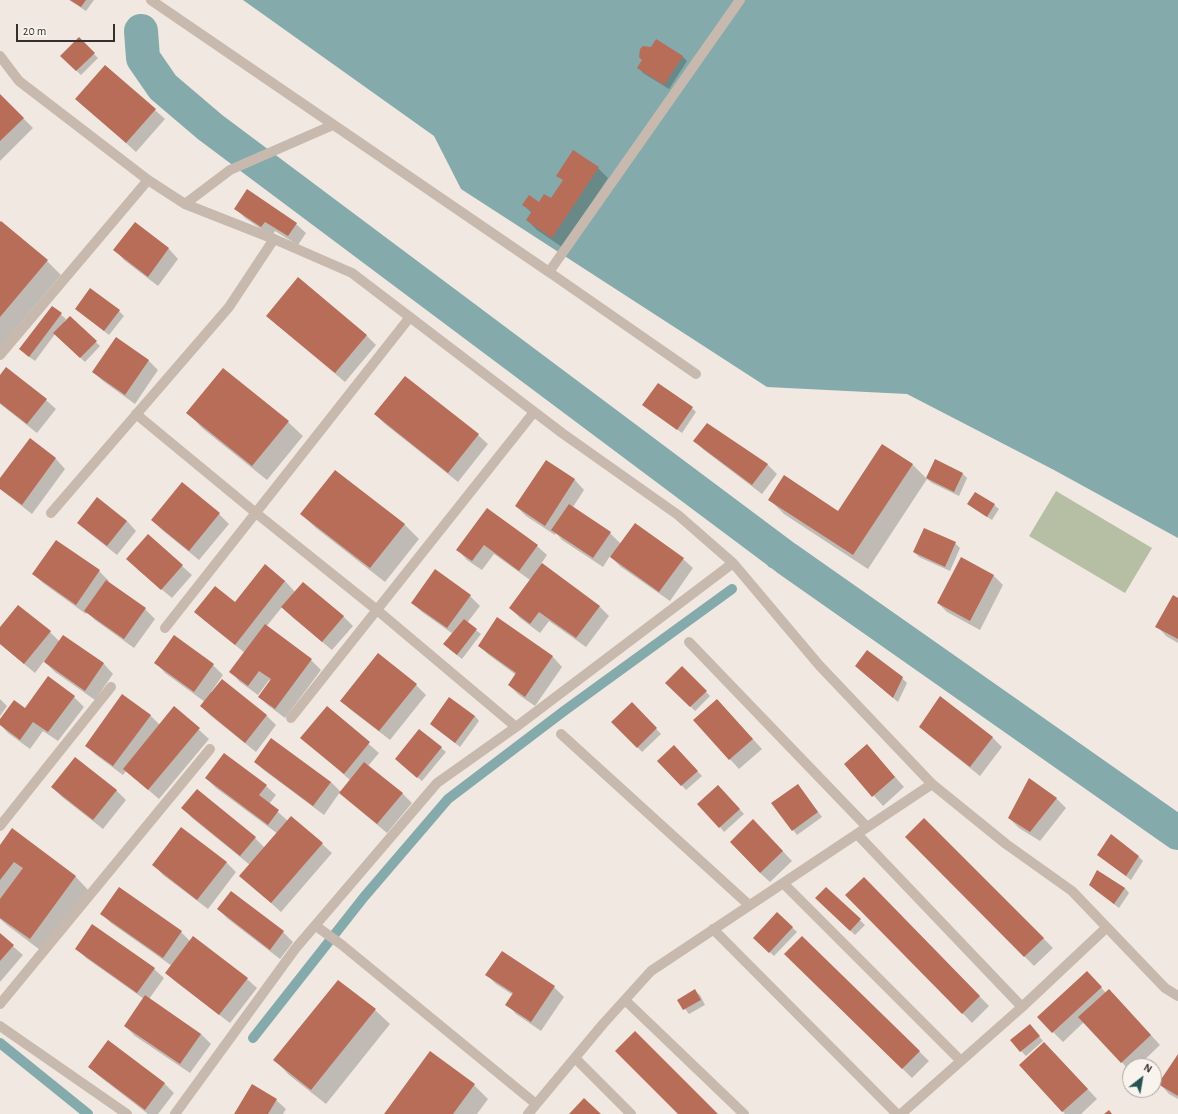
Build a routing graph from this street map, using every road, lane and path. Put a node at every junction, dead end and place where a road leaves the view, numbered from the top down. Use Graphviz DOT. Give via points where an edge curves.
graph roads {
  1 [pos="151,0"];
  2 [pos="740,0"];
  3 [pos="0,56"];
  4 [pos="333,124"];
  5 [pos="148,180"];
  6 [pos="185,204"];
  7 [pos="274,239"];
  8 [pos="549,272"];
  9 [pos="410,316"];
  10 [pos="0,354"];
  11 [pos="696,374"];
  12 [pos="534,412"];
  13 [pos="136,414"];
  14 [pos="256,512"];
  15 [pos="51,513"];
  16 [pos="733,564"];
  17 [pos="377,610"];
  18 [pos="166,628"];
  19 [pos="689,642"];
  20 [pos="111,687"];
  21 [pos="291,718"];
  22 [pos="516,727"];
  23 [pos="561,734"];
  24 [pos="210,748"];
  25 [pos="932,784"];
  26 [pos="0,826"];
  27 [pos="867,827"];
  28 [pos="856,834"];
  29 [pos="783,883"];
  30 [pos="749,905"];
  31 [pos="316,926"];
  32 [pos="1106,928"];
  33 [pos="713,929"];
  34 [pos="1178,996"];
  35 [pos="625,1000"];
  36 [pos="0,1004"];
  37 [pos="1022,1007"];
  38 [pos="0,1026"];
  39 [pos="575,1058"];
  40 [pos="961,1061"];
  41 [pos="536,1104"];
  42 [pos="126,1114"];
  43 [pos="175,1114"];
  44 [pos="528,1114"];
  45 [pos="631,1114"];
  46 [pos="744,1114"];
  47 [pos="897,1114"];
  48 [pos="902,1114"];
  1 -- 4 [label="street"];
  2 -- 8 [label="street"];
  3 -- 5 [label="street" via="19,81"];
  4 -- 6 [label="street" via="230,170"];
  4 -- 8 [label="street"];
  5 -- 6 [label="street"];
  5 -- 10 [label="street"];
  6 -- 7 [label="street"];
  7 -- 9 [label="street" via="352,273"];
  7 -- 13 [label="street" via="229,307"];
  8 -- 11 [label="street"];
  9 -- 12 [label="street"];
  9 -- 14 [label="street"];
  12 -- 16 [label="street" via="678,515"];
  12 -- 17 [label="street"];
  13 -- 14 [label="street"];
  13 -- 15 [label="street"];
  14 -- 17 [label="street"];
  14 -- 18 [label="street"];
  16 -- 22 [label="street"];
  16 -- 25 [label="street" via="819,665"];
  17 -- 21 [label="street"];
  17 -- 22 [label="street"];
  19 -- 27 [label="street"];
  20 -- 26 [label="street"];
  22 -- 31 [label="street" via="437,783"];
  23 -- 30 [label="street"];
  24 -- 36 [label="street"];
  25 -- 27 [label="street"];
  25 -- 32 [label="street" via="1006,844 1072,891"];
  27 -- 28 [label="street"];
  28 -- 29 [label="street"];
  28 -- 37 [label="street"];
  29 -- 30 [label="street"];
  29 -- 40 [label="street"];
  30 -- 33 [label="street"];
  31 -- 41 [label="street"];
  31 -- 43 [label="street" via="295,949"];
  32 -- 34 [label="street" via="1166,988"];
  32 -- 37 [label="street"];
  33 -- 35 [label="street" via="651,971"];
  33 -- 47 [label="street"];
  35 -- 39 [label="street"];
  35 -- 46 [label="street"];
  37 -- 40 [label="street"];
  38 -- 42 [label="street"];
  39 -- 41 [label="street"];
  39 -- 45 [label="street"];
  40 -- 48 [label="street"];
  41 -- 44 [label="street"];
}
